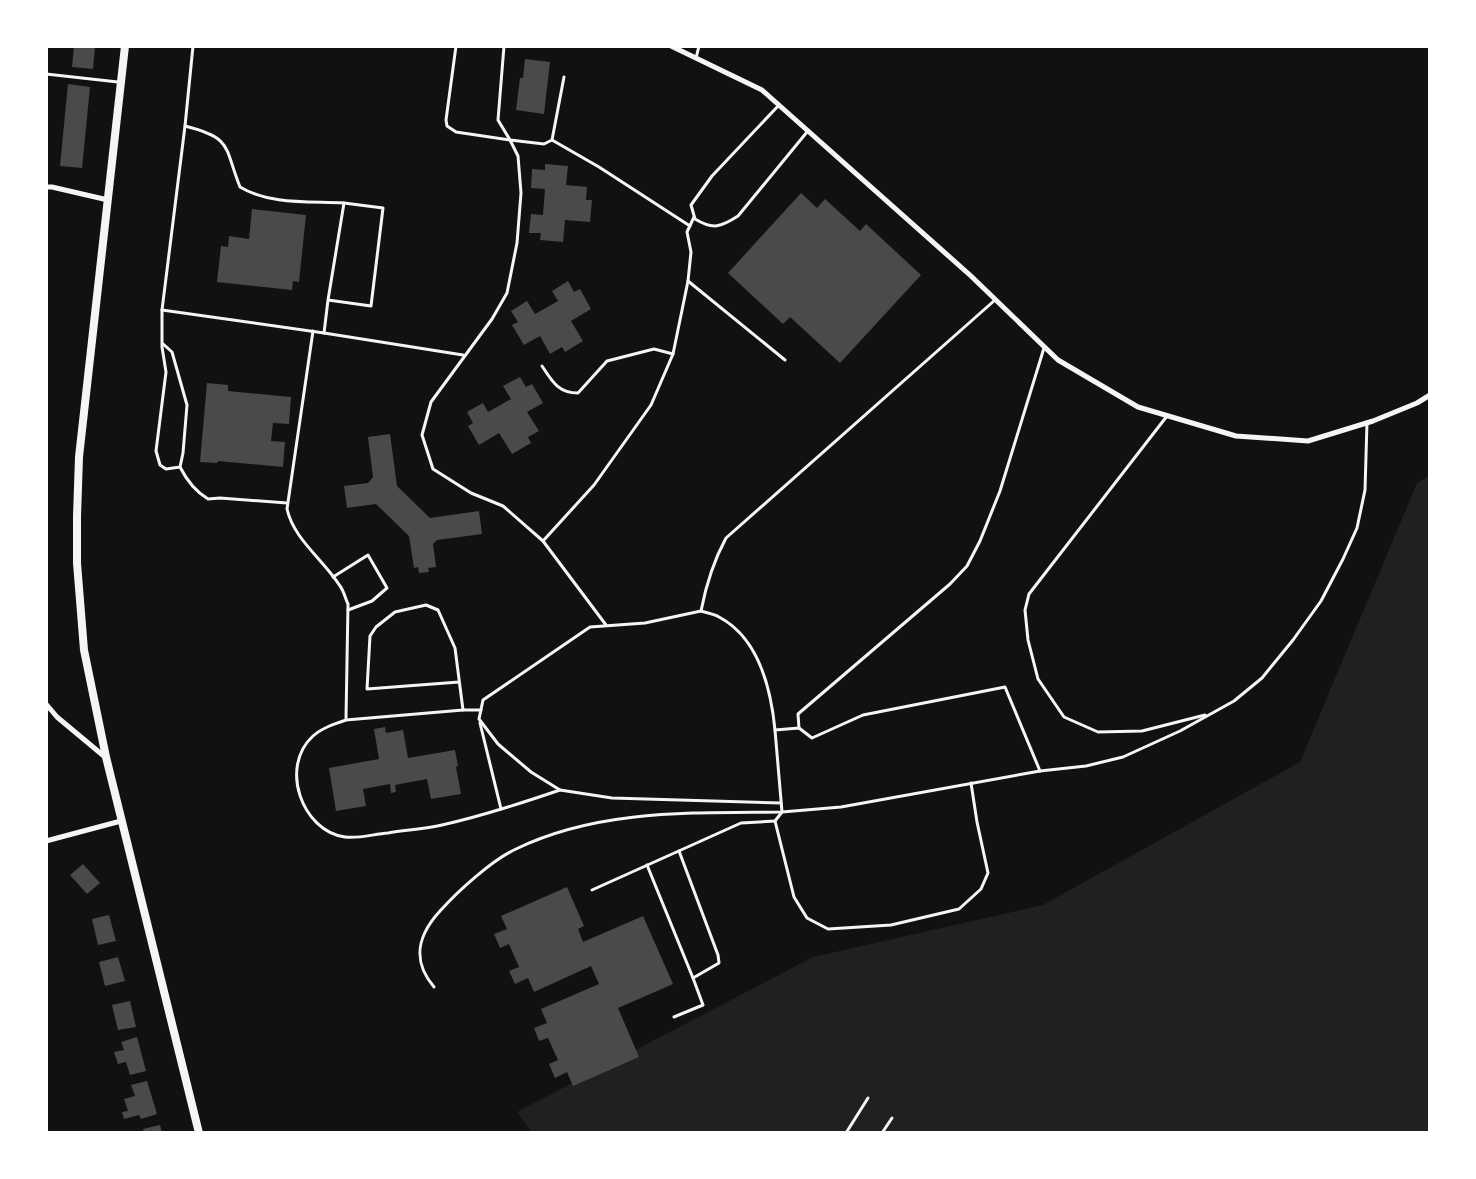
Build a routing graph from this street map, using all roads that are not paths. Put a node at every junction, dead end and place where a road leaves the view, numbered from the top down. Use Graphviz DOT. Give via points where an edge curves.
graph roads {
  1 [pos="125,46"];
  2 [pos="193,46"];
  3 [pos="456,46"];
  4 [pos="504,46"];
  5 [pos="671,46"];
  6 [pos="699,46"];
  7 [pos="696,58"];
  8 [pos="46,74"];
  9 [pos="564,77"];
  10 [pos="121,82"];
  11 [pos="779,105"];
  12 [pos="185,126"];
  13 [pos="808,131"];
  14 [pos="510,140"];
  15 [pos="552,140"];
  16 [pos="46,187"];
  17 [pos="108,200"];
  18 [pos="344,203"];
  19 [pos="694,217"];
  20 [pos="690,226"];
  21 [pos="688,281"];
  22 [pos="328,300"];
  23 [pos="995,300"];
  24 [pos="162,310"];
  25 [pos="313,331"];
  26 [pos="324,333"];
  27 [pos="162,343"];
  28 [pos="1044,348"];
  29 [pos="673,354"];
  30 [pos="463,355"];
  31 [pos="785,360"];
  32 [pos="542,366"];
  33 [pos="1430,395"];
  34 [pos="1167,416"];
  35 [pos="1367,422"];
  36 [pos="180,467"];
  37 [pos="287,503"];
  38 [pos="543,541"];
  39 [pos="333,577"];
  40 [pos="348,610"];
  41 [pos="701,611"];
  42 [pos="606,625"];
  43 [pos="459,682"];
  44 [pos="46,704"];
  45 [pos="463,710"];
  46 [pos="481,710"];
  47 [pos="1211,714"];
  48 [pos="479,719"];
  49 [pos="346,720"];
  50 [pos="799,728"];
  51 [pos="775,730"];
  52 [pos="106,757"];
  53 [pos="1040,771"];
  54 [pos="971,783"];
  55 [pos="560,790"];
  56 [pos="781,803"];
  57 [pos="501,809"];
  58 [pos="782,812"];
  59 [pos="122,821"];
  60 [pos="775,821"];
  61 [pos="46,841"];
  62 [pos="679,851"];
  63 [pos="647,865"];
  64 [pos="592,890"];
  65 [pos="693,978"];
  66 [pos="434,987"];
  67 [pos="674,1017"];
  68 [pos="868,1098"];
  69 [pos="892,1118"];
  70 [pos="199,1133"];
  71 [pos="846,1133"];
  72 [pos="882,1133"];
  1 -- 10 [label="main road"];
  2 -- 12 [label="lane"];
  3 -- 14 [label="lane" via="447,126"];
  4 -- 14 [label="lane" via="498,120"];
  5 -- 7 [label="street"];
  6 -- 7 [label="lane"];
  7 -- 11 [label="street" via="762,90"];
  8 -- 10 [label="lane"];
  9 -- 15 [label="lane"];
  10 -- 17 [label="main road"];
  11 -- 13 [label="street"];
  11 -- 19 [label="lane" via="712,176 691,205"];
  12 -- 18 [label="lane" via="222,141 240,187 251,193 278,200"];
  12 -- 24 [label="lane"];
  13 -- 19 [label="lane" via="738,216 723,226 705,226"];
  13 -- 23 [label="street"];
  14 -- 15 [label="lane"];
  14 -- 30 [label="lane" via="518,156 521,193 507,293"];
  15 -- 20 [label="lane"];
  16 -- 17 [label="street"];
  17 -- 52 [label="main road" via="77,517 84,650"];
  18 -- 22 [label="lane"];
  18 -- 22 [label="lane" via="383,208 371,306"];
  19 -- 20 [label="lane"];
  20 -- 21 [label="lane"];
  21 -- 29 [label="lane"];
  21 -- 31 [label="lane"];
  22 -- 26 [label="lane"];
  23 -- 28 [label="street"];
  23 -- 41 [label="lane" via="726,538"];
  24 -- 25 [label="lane"];
  24 -- 27 [label="lane"];
  25 -- 26 [label="lane"];
  25 -- 37 [label="lane"];
  26 -- 30 [label="lane"];
  27 -- 36 [label="lane" via="172,352 187,405"];
  27 -- 36 [label="lane" via="166,372 156,451 160,465"];
  28 -- 34 [label="street" via="1138,407"];
  28 -- 50 [label="lane" via="1000,491 967,566 798,714"];
  29 -- 32 [label="lane" via="654,349 607,361 578,393 557,387"];
  29 -- 38 [label="lane" via="651,405 594,485"];
  30 -- 38 [label="lane" via="431,402 422,435 433,469 503,506"];
  33 -- 35 [label="street"];
  34 -- 35 [label="street" via="1236,436 1308,441"];
  34 -- 47 [label="lane" via="1029,594 1028,640 1038,679 1064,717 1098,732 1142,731"];
  35 -- 47 [label="lane" via="1365,490 1357,528 1321,601 1262,678"];
  36 -- 37 [label="lane" via="186,480 208,499"];
  37 -- 39 [label="lane" via="289,520"];
  38 -- 42 [label="lane"];
  39 -- 40 [label="lane"];
  39 -- 40 [label="lane" via="368,555 387,588"];
  40 -- 49 [label="lane"];
  41 -- 42 [label="lane"];
  41 -- 51 [label="lane" via="719,617 751,648 764,674"];
  42 -- 46 [label="lane" via="590,627 483,700"];
  43 -- 43 [label="lane" via="455,648 438,610 426,605 395,612 370,636 367,689"];
  43 -- 45 [label="lane"];
  44 -- 52 [label="street"];
  45 -- 46 [label="lane"];
  45 -- 49 [label="lane"];
  46 -- 48 [label="lane"];
  47 -- 53 [label="lane" via="1123,757"];
  48 -- 55 [label="lane" via="498,744"];
  48 -- 57 [label="lane"];
  49 -- 57 [label="lane" via="313,736 298,763 301,802 331,834 349,838 441,825"];
  50 -- 51 [label="lane"];
  50 -- 53 [label="lane" via="812,738 863,715 1005,687"];
  51 -- 56 [label="lane"];
  52 -- 59 [label="main road"];
  53 -- 54 [label="lane"];
  54 -- 58 [label="lane" via="841,807"];
  54 -- 60 [label="lane" via="988,873 981,889 959,909 891,925 828,929 807,918 794,897"];
  55 -- 56 [label="lane" via="612,798"];
  55 -- 57 [label="lane"];
  56 -- 58 [label="lane"];
  58 -- 60 [label="lane"];
  58 -- 66 [label="lane" via="587,823 513,850 450,899 430,922 420,942 420,962"];
  59 -- 61 [label="street"];
  59 -- 70 [label="main road"];
  60 -- 62 [label="lane" via="741,823"];
  62 -- 63 [label="lane"];
  62 -- 65 [label="lane" via="719,963"];
  63 -- 64 [label="lane"];
  63 -- 65 [label="lane"];
  65 -- 67 [label="lane" via="703,1005"];
  68 -- 71 [label="lane"];
  69 -- 72 [label="lane"];
}
